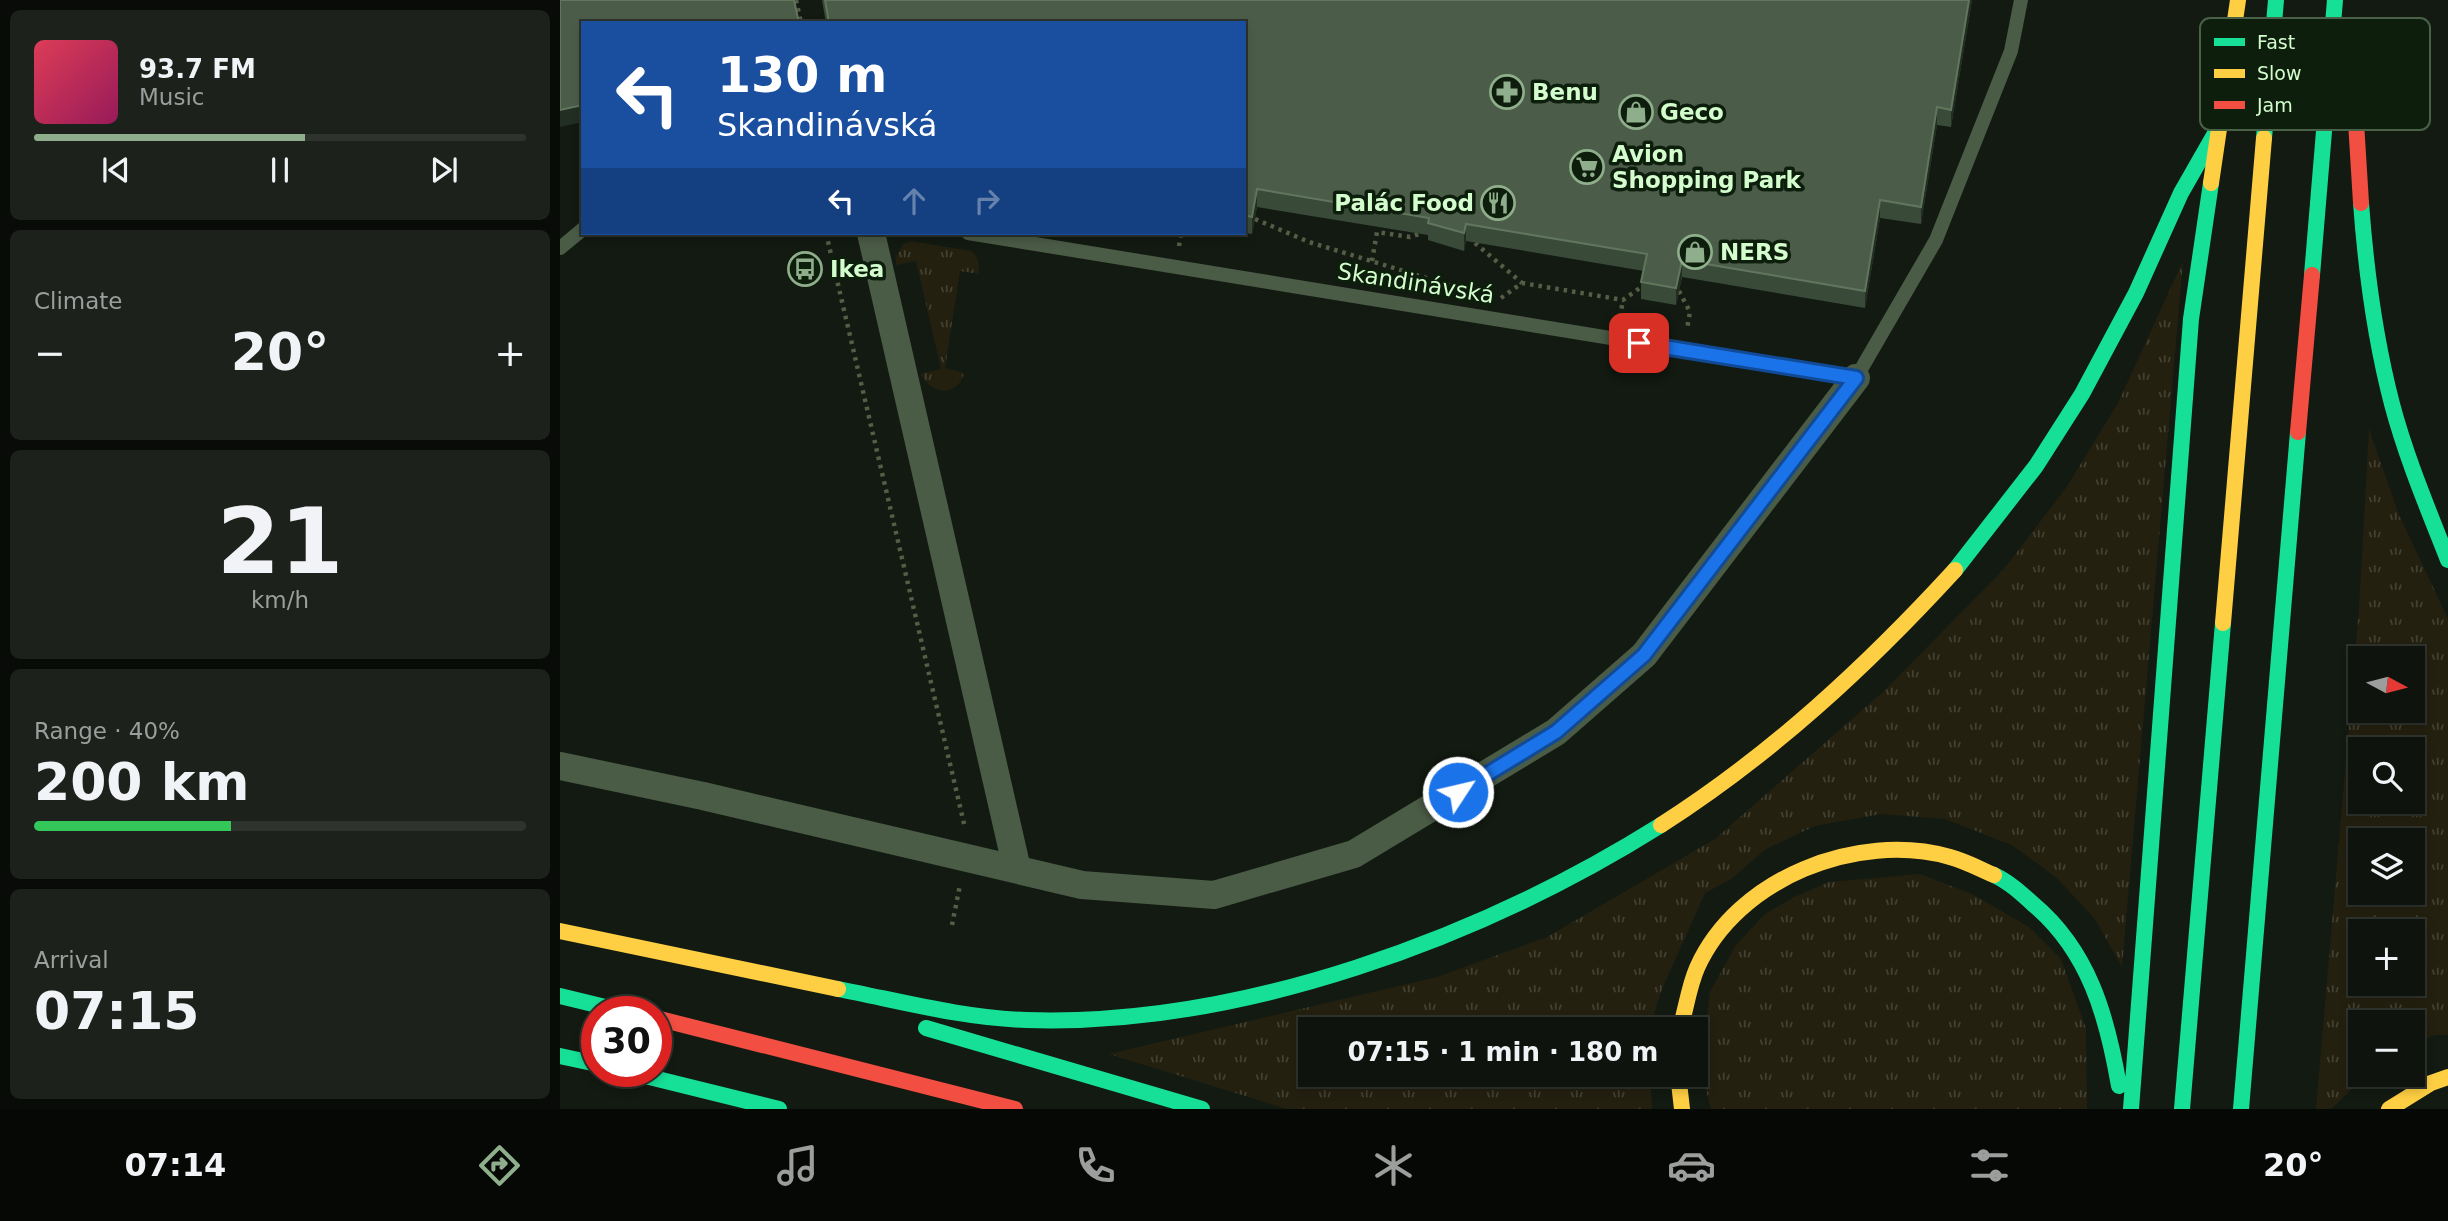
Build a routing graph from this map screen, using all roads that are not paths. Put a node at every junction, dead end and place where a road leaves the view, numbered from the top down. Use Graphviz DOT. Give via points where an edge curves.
graph roads {
  1 [pos="2021,0"];
  2 [pos="2238,0"];
  3 [pos="2276,0"];
  4 [pos="2335,0"];
  5 [pos="2348,0"];
  6 [pos="2235,18"];
  7 [pos="2274,18"];
  8 [pos="2333,18"];
  9 [pos="2349,18"];
  10 [pos="2217,130"];
  11 [pos="2265,130"];
  12 [pos="2324,130"];
  13 [pos="2358,130"];
  14 [pos="581,231"];
  15 [pos="871,235"];
  16 [pos="980,235"];
  17 [pos="562,246"];
  18 [pos="1856,378"];
  19 [pos="2448,560"];
  20 [pos="560,766"];
  21 [pos="1017,869"];
  22 [pos="560,931"];
  23 [pos="709,965"];
  24 [pos="560,996"];
  25 [pos="581,1001"];
  26 [pos="882,1016"];
  27 [pos="1683,1017"];
  28 [pos="2249,1018"];
  29 [pos="672,1022"];
  30 [pos="909,1023"];
  31 [pos="560,1056"];
  32 [pos="581,1061"];
  33 [pos="2448,1077"];
  34 [pos="672,1083"];
  35 [pos="1679,1087"];
  36 [pos="779,1109"];
  37 [pos="1015,1109"];
  38 [pos="1202,1109"];
  39 [pos="1682,1109"];
  40 [pos="2123,1109"];
  41 [pos="2131,1109"];
  42 [pos="2182,1109"];
  43 [pos="2241,1109"];
  44 [pos="2254,1109"];
  45 [pos="2389,1109"];
  1 -- 18 [label="lane" via="2011,51 1937,240"];
  2 -- 6 [label="highway"];
  3 -- 7 [label="highway"];
  4 -- 8 [label="highway"];
  5 -- 9 [label="highway"];
  10 -- 23 [label="highway" via="2079,398 2032,471 1950,579 1844,688 1787,737 1685,811 1599,864 1463,930 1331,975 1245,997 1095,1020 953,1014"];
  10 -- 41 [label="highway" via="2191,319"];
  11 -- 42 [label="highway"];
  12 -- 28 [label="highway"];
  13 -- 19 [label="highway" via="2369,282 2388,385 2414,475"];
  14 -- 17 [label="lane"];
  15 -- 21 [label="street"];
  16 -- 18 [label="lane, Skandinávská"];
  18 -- 21 [label="street" via="1644,655 1556,732 1354,854 1214,895 1082,885"];
  20 -- 21 [label="street"];
  22 -- 23 [label="highway"];
  23 -- 26 [label="highway"];
  24 -- 25 [label="highway"];
  27 -- 40 [label="highway" via="1700,965 1734,916 1782,877 1838,854 1878,848 1929,850 1987,869 2013,884 2069,941 2097,989 2106,1016"];
  28 -- 43 [label="highway"];
  28 -- 44 [label="highway"];
  29 -- 37 [label="highway"];
  30 -- 38 [label="highway"];
  31 -- 32 [label="highway"];
  33 -- 45 [label="highway"];
  34 -- 36 [label="highway"];
  35 -- 39 [label="highway"];
}
